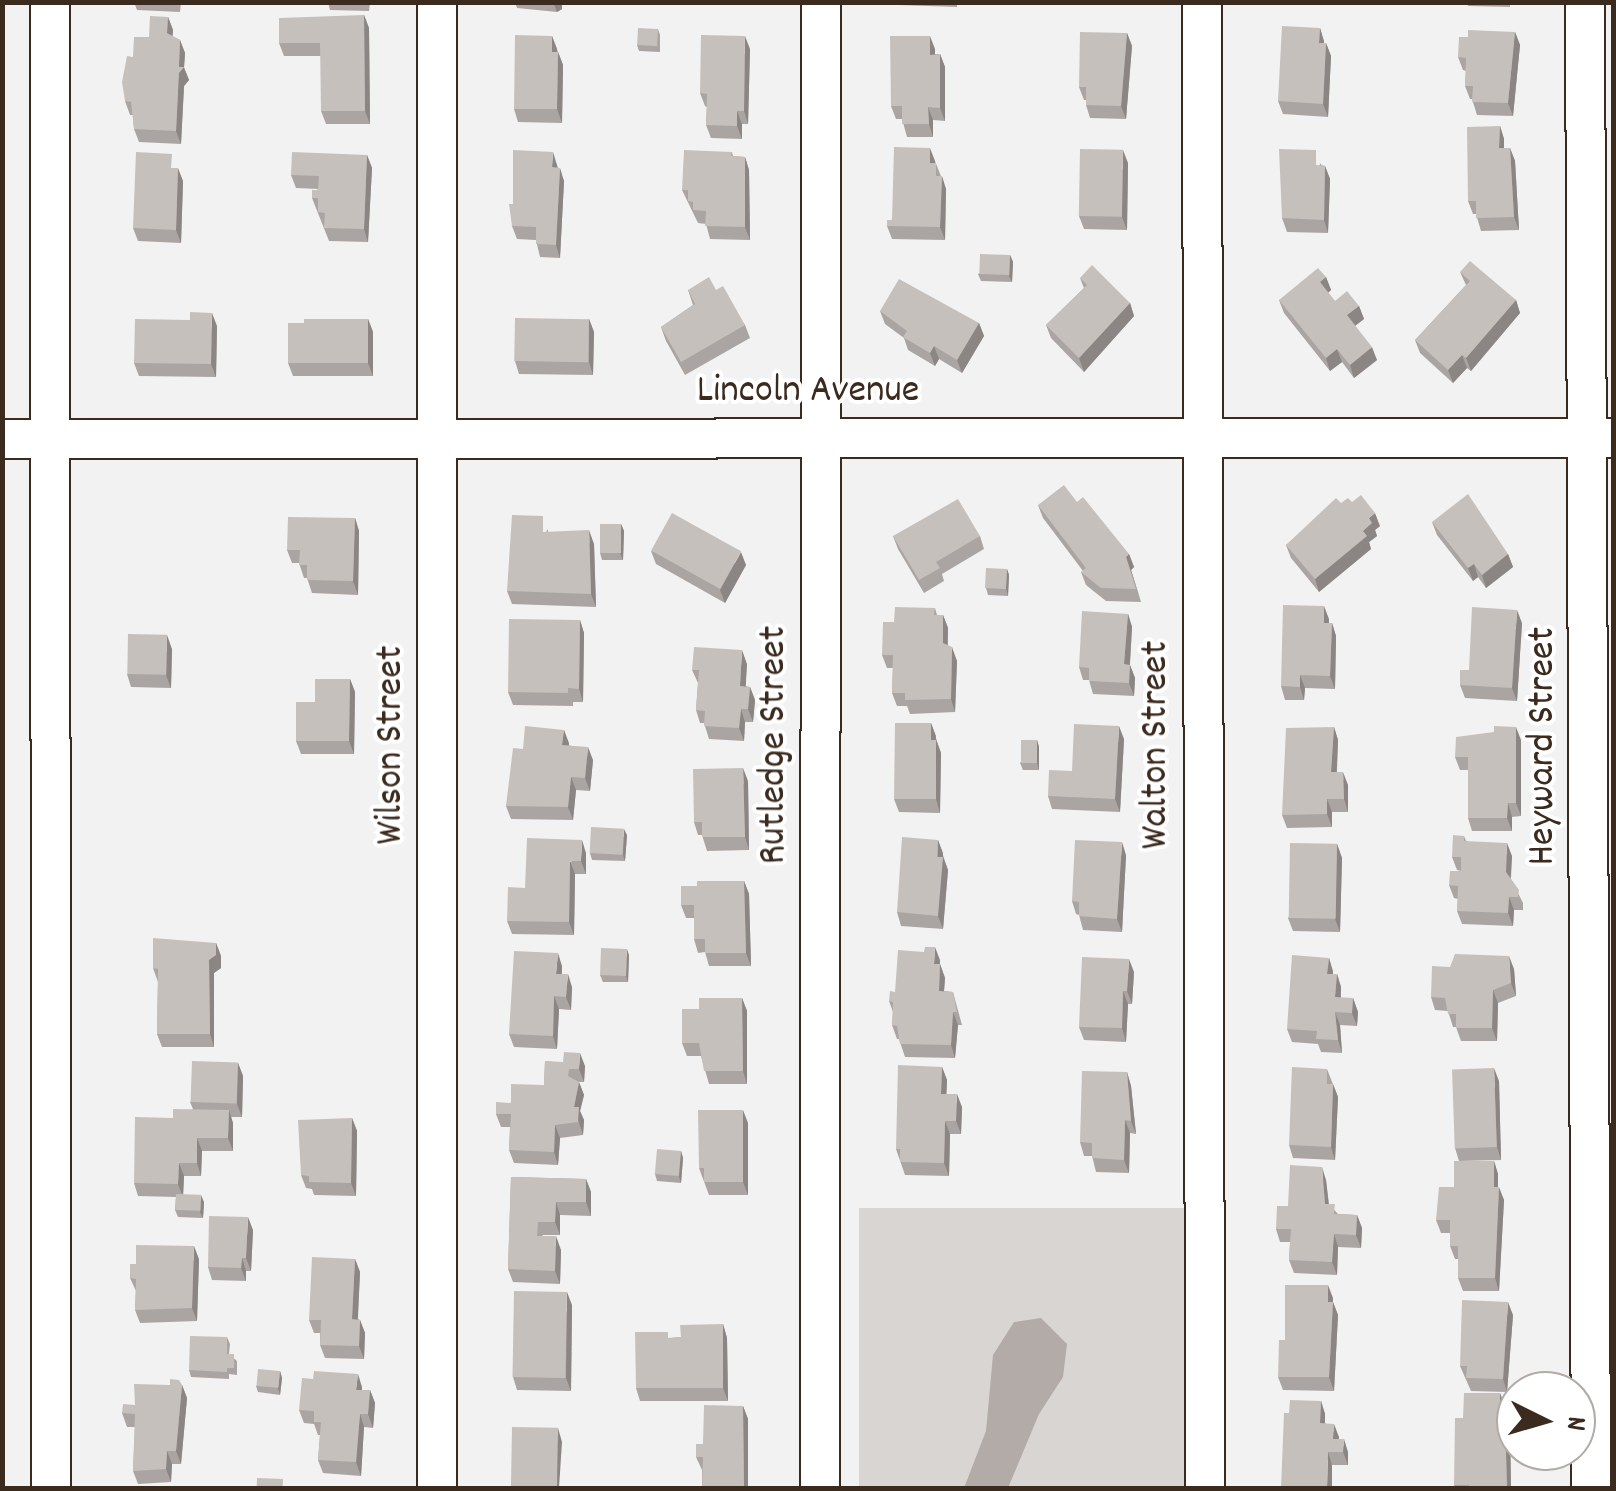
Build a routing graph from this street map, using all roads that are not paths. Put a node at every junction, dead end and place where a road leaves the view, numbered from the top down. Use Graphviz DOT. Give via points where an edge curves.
graph roads {
  1 [pos="50,2"];
  2 [pos="437,2"];
  3 [pos="821,2"];
  4 [pos="1202,2"];
  5 [pos="1586,2"];
  6 [pos="823,437"];
  7 [pos="1602,438"];
  8 [pos="2,439"];
  9 [pos="53,439"];
  10 [pos="438,440"];
  11 [pos="1205,440"];
  12 [pos="51,1488"];
  13 [pos="437,1488"];
  14 [pos="820,1488"];
  15 [pos="1204,1488"];
  16 [pos="1591,1488"];
  1 -- 9 [label="street"];
  2 -- 10 [label="street, Wilson Street"];
  3 -- 6 [label="street, Rutledge Street"];
  4 -- 11 [label="street, Walton Street"];
  5 -- 7 [label="street, Heyward Street"];
  6 -- 10 [label="street, Lincoln Avenue"];
  6 -- 11 [label="street, Lincoln Avenue"];
  6 -- 14 [label="street, Rutledge Street"];
  7 -- 11 [label="street, Lincoln Avenue"];
  7 -- 16 [label="street, Heyward Street"];
  8 -- 9 [label="street, Lincoln Avenue"];
  9 -- 10 [label="street, Lincoln Avenue"];
  9 -- 12 [label="street"];
  10 -- 13 [label="street, Wilson Street"];
  11 -- 15 [label="street, Walton Street"];
}
